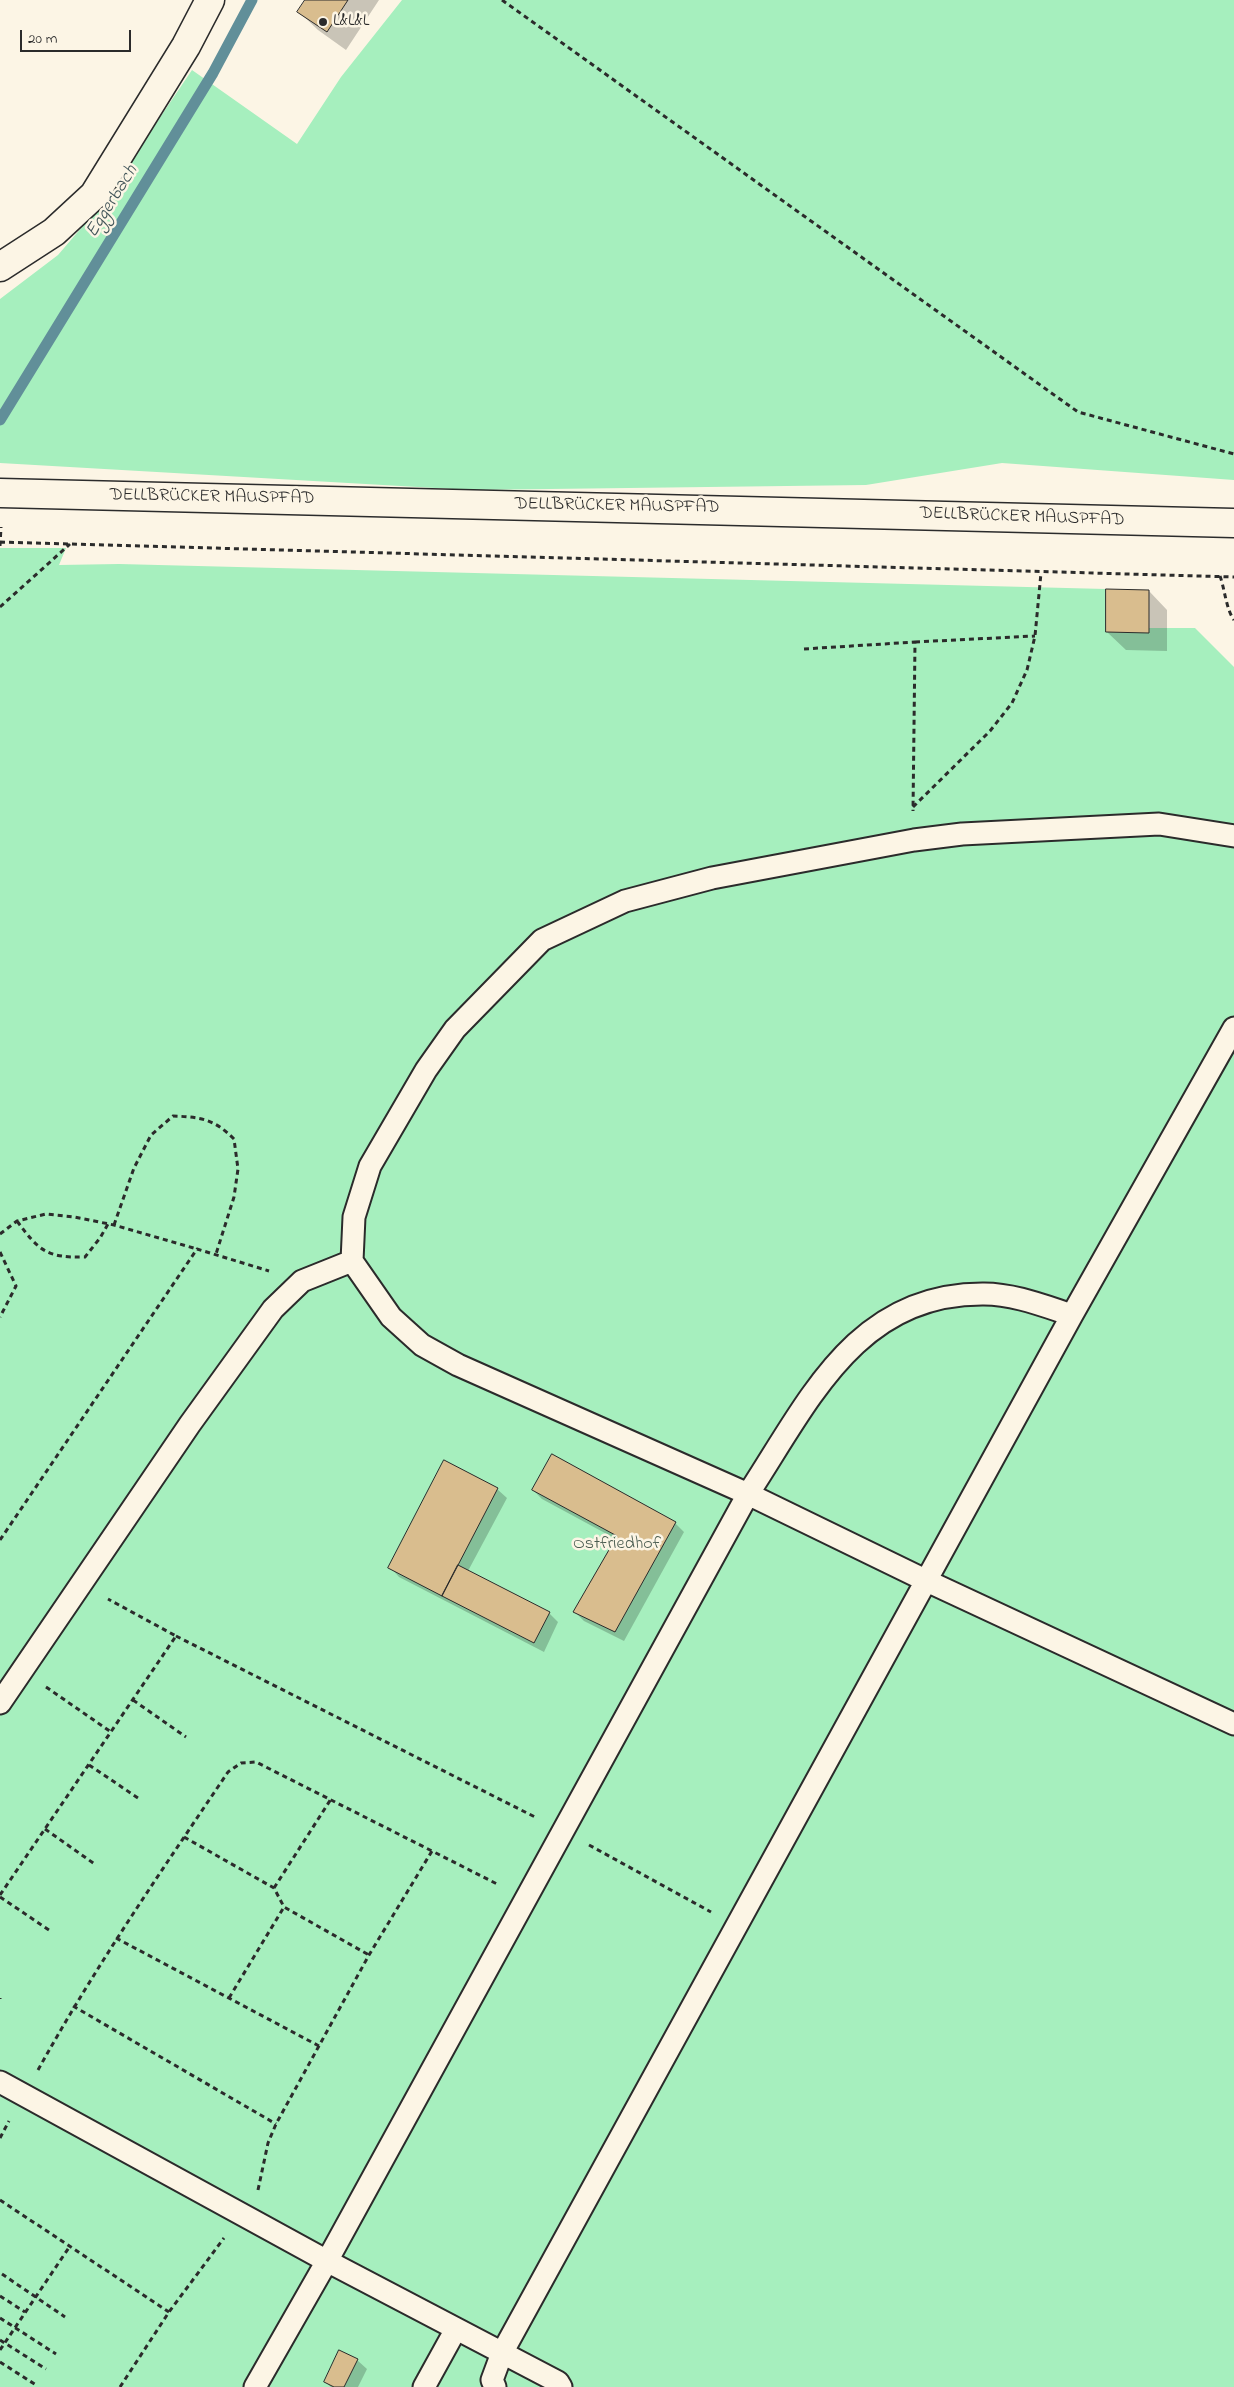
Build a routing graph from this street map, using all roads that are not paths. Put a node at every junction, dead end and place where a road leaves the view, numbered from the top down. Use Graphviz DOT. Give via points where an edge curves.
graph roads {
  1 [pos="210,0"];
  2 [pos="0,267"];
  3 [pos="0,493"];
  4 [pos="1234,523"];
  5 [pos="1234,836"];
  6 [pos="1234,1028"];
  7 [pos="352,1261"];
  8 [pos="1072,1315"];
  9 [pos="748,1494"];
  10 [pos="927,1581"];
  11 [pos="0,1702"];
  12 [pos="1234,1724"];
  13 [pos="0,2082"];
  14 [pos="327,2261"];
  15 [pos="456,2329"];
  16 [pos="502,2353"];
  17 [pos="255,2387"];
  18 [pos="424,2387"];
  19 [pos="495,2387"];
  20 [pos="561,2387"];
  1 -- 2 [label="main road" via="186,46 94,195 54,232"];
  3 -- 4 [label="main road, DELLBRÜCKER MAUSPFAD"];
  5 -- 7 [label="lane" via="1159,824 962,834 914,840 712,878 625,901 542,940 455,1029 426,1070 370,1166 354,1217"];
  6 -- 8 [label="lane"];
  7 -- 9 [label="lane" via="391,1318 422,1345"];
  7 -- 11 [label="lane" via="302,1281 273,1309"];
  8 -- 9 [label="lane" via="1025,1300 985,1294 943,1296 913,1306 878,1324 850,1346 818,1386"];
  8 -- 10 [label="lane"];
  9 -- 10 [label="lane"];
  9 -- 14 [label="lane"];
  10 -- 12 [label="lane"];
  10 -- 16 [label="lane"];
  13 -- 14 [label="lane"];
  14 -- 15 [label="lane"];
  14 -- 17 [label="lane"];
  15 -- 16 [label="lane"];
  15 -- 18 [label="lane"];
  16 -- 19 [label="lane" via="492,2380"];
  16 -- 20 [label="lane" via="558,2382"];
}
